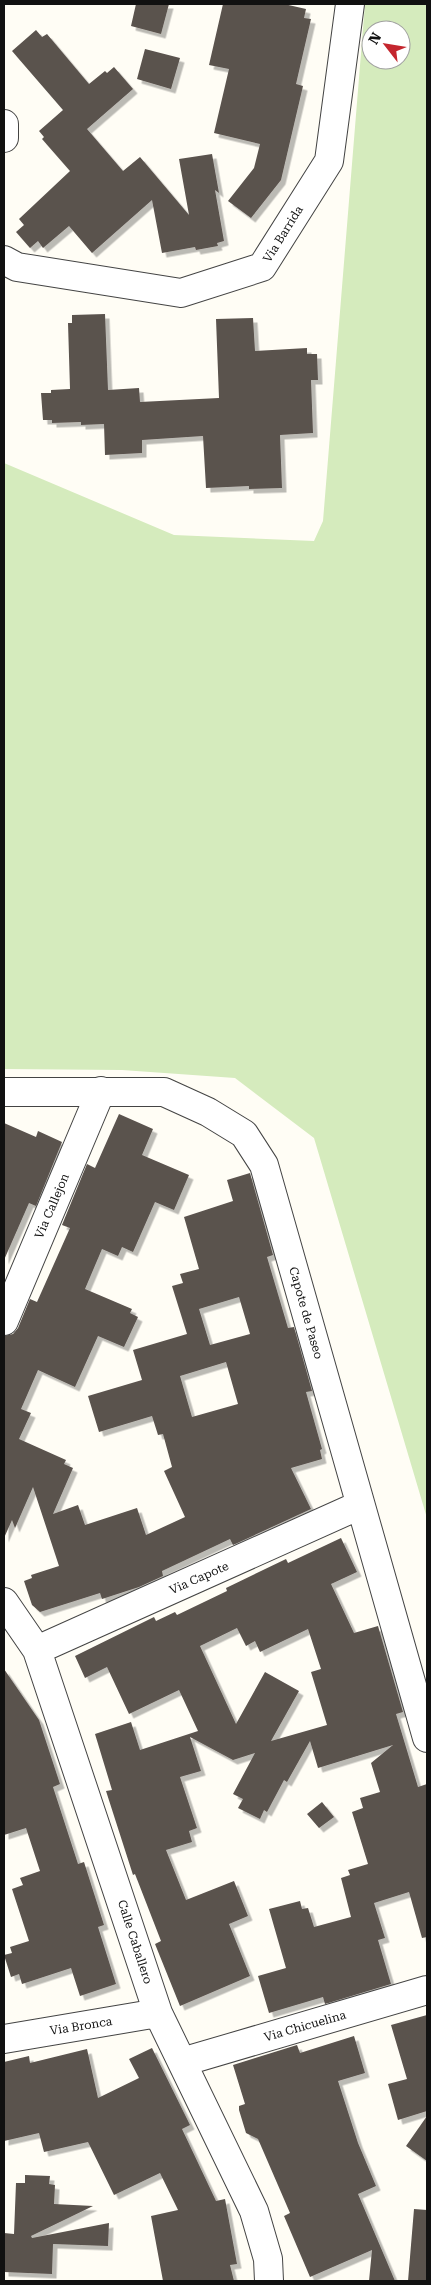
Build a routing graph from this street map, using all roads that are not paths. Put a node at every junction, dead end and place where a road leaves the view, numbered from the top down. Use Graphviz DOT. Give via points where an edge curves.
graph roads {
  1 [pos="350,4"];
  2 [pos="4,124"];
  3 [pos="4,138"];
  4 [pos="4,260"];
  5 [pos="4,1092"];
  6 [pos="101,1092"];
  7 [pos="4,1321"];
  8 [pos="360,1505"];
  9 [pos="4,1602"];
  10 [pos="37,1650"];
  11 [pos="427,1738"];
  12 [pos="427,1990"];
  13 [pos="158,2013"];
  14 [pos="4,2039"];
  15 [pos="182,2062"];
  16 [pos="269,2281"];
  1 -- 4 [label="street, Via Barrida" via="329,161 262,267 181,293 17,267"];
  2 -- 3 [label="street"];
  5 -- 6 [label="street, Capote de Paseo"];
  6 -- 7 [label="street, Via Callejon"];
  6 -- 8 [label="street, Capote de Paseo" via="164,1092 208,1112 244,1134 264,1164"];
  8 -- 10 [label="street, Via Capote"];
  8 -- 11 [label="street, Capote de Paseo"];
  9 -- 10 [label="street, Calle Caballero"];
  10 -- 13 [label="street, Calle Caballero"];
  12 -- 15 [label="street, Via Chicuelina"];
  13 -- 14 [label="street, Via Bronca"];
  13 -- 15 [label="street, Calle Caballero"];
  15 -- 16 [label="street, Calle Caballero" via="254,2211 268,2259"];
}
